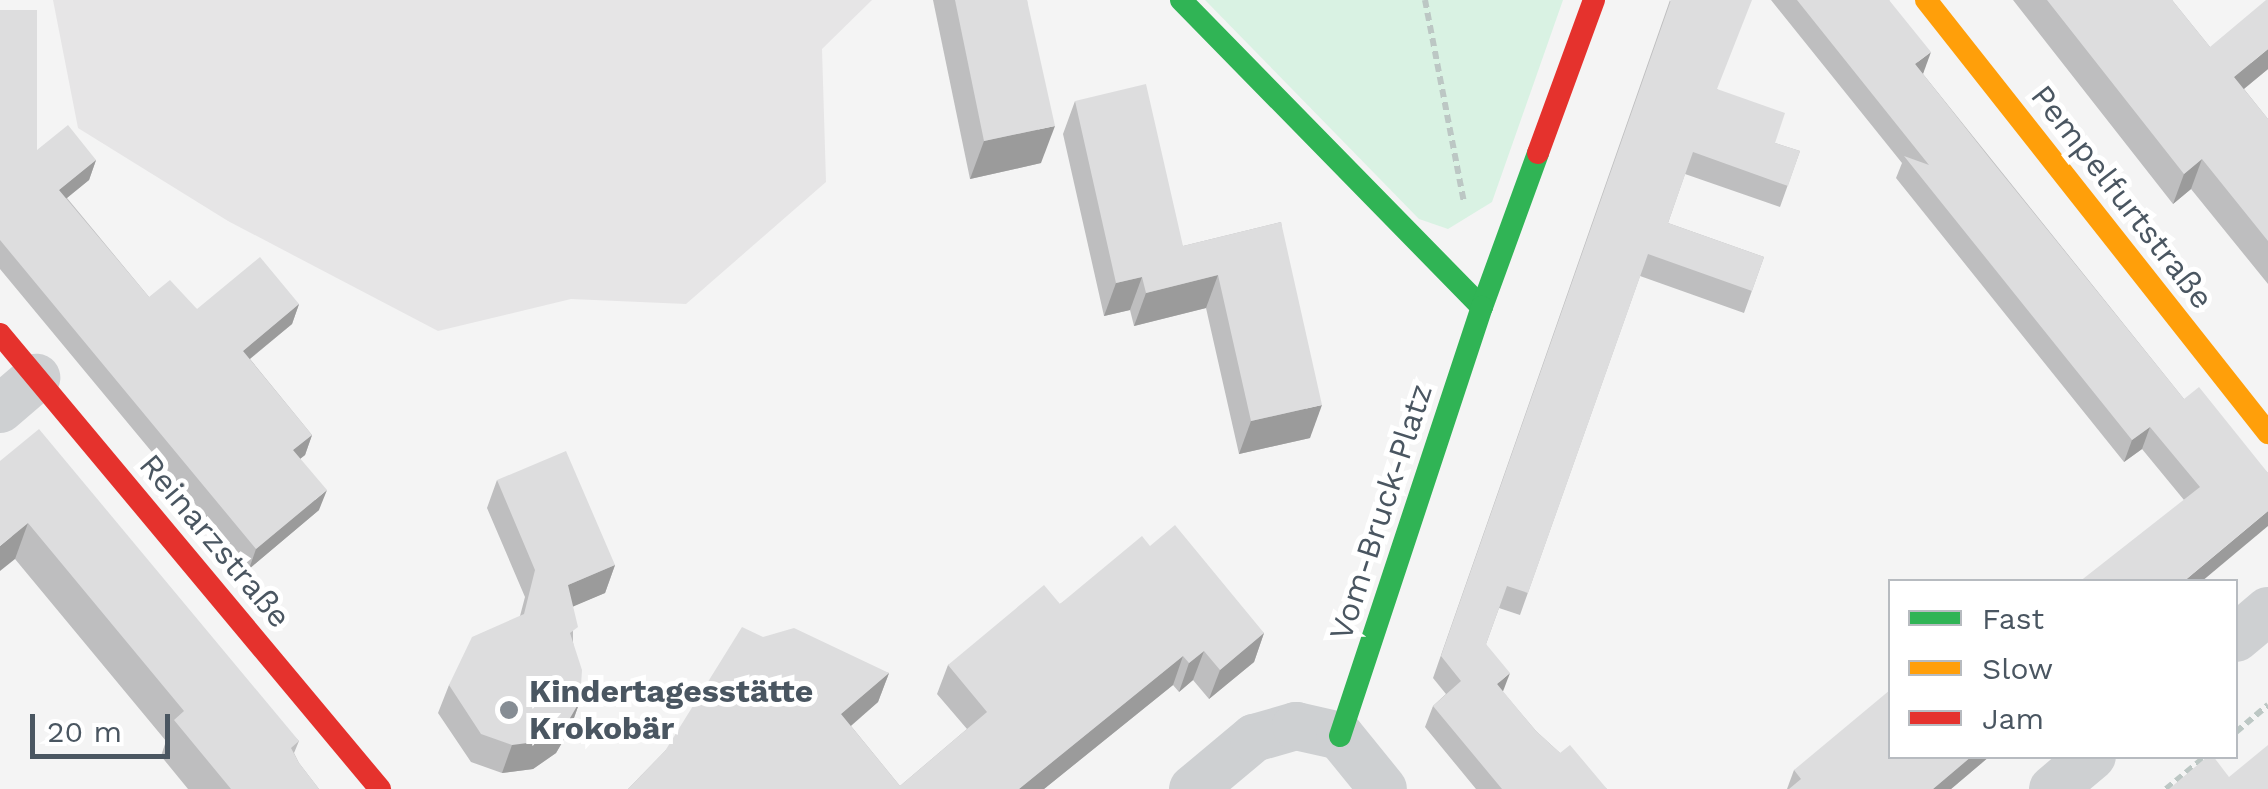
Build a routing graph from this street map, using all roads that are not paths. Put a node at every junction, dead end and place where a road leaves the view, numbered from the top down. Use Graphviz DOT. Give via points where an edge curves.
graph roads {
  1 [pos="1181,0"];
  2 [pos="1594,0"];
  3 [pos="1926,0"];
  4 [pos="1482,307"];
  5 [pos="0,334"];
  6 [pos="36,378"];
  7 [pos="0,409"];
  8 [pos="2268,433"];
  9 [pos="2268,611"];
  10 [pos="2238,636"];
  11 [pos="1340,736"];
  12 [pos="2088,759"];
  13 [pos="380,789"];
  14 [pos="1193,789"];
  15 [pos="1383,789"];
  16 [pos="2053,789"];
  1 -- 4 [label="street"];
  2 -- 4 [label="street, Vom-Bruck-Platz"];
  3 -- 8 [label="street, Pempelfurtstraße"];
  4 -- 11 [label="street, Vom-Bruck-Platz"];
  5 -- 6 [label="street, Reinarzstraße"];
  6 -- 7 [label="street"];
  6 -- 13 [label="street, Reinarzstraße"];
  9 -- 10 [label="street"];
  11 -- 14 [label="street" via="1296,726 1254,738"];
  11 -- 15 [label="street"];
  12 -- 16 [label="street"];
}
